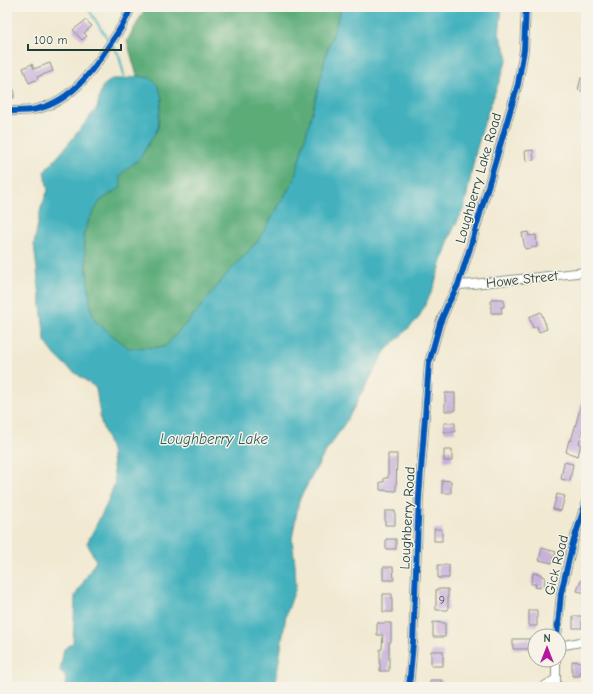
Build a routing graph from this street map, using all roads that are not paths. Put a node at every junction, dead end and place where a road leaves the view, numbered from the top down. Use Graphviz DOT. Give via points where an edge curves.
graph roads {
  1 [pos="131,7"];
  2 [pos="526,7"];
  3 [pos="7,111"];
  4 [pos="586,272"];
  5 [pos="458,285"];
  6 [pos="432,350"];
  7 [pos="586,502"];
  8 [pos="558,628"];
  9 [pos="586,641"];
  10 [pos="567,645"];
  11 [pos="556,668"];
  12 [pos="556,683"];
  13 [pos="409,687"];
  14 [pos="543,687"];
  1 -- 3 [label="street" via="124,24 92,72 76,89 61,99 32,110"];
  2 -- 5 [label="street, Loughberry Lake Road" via="524,50 518,84"];
  4 -- 5 [label="street, Howe Street"];
  5 -- 6 [label="street, Loughberry Lake Road" via="440,323"];
  6 -- 13 [label="street, Loughberry Road" via="420,489"];
  7 -- 8 [label="street, Gick Road" via="561,593"];
  9 -- 10 [label="street"];
  11 -- 12 [label="street"];
  12 -- 14 [label="street"];
}
